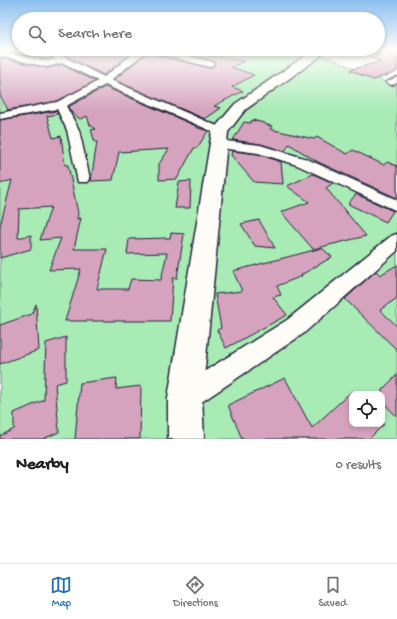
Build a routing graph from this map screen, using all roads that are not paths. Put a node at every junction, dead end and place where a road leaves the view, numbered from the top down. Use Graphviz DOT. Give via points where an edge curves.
graph roads {
  1 [pos="82,69"];
  2 [pos="119,69"];
  3 [pos="295,69"];
  4 [pos="105,81"];
  5 [pos="60,105"];
  6 [pos="0,116"];
  7 [pos="218,138"];
  8 [pos="83,179"];
  9 [pos="397,206"];
  10 [pos="397,241"];
  11 [pos="186,398"];
  12 [pos="186,439"];
  1 -- 4 [label="street"];
  2 -- 4 [label="street"];
  3 -- 7 [label="main road" via="240,108"];
  4 -- 5 [label="street"];
  4 -- 7 [label="street"];
  5 -- 6 [label="street"];
  5 -- 8 [label="street" via="73,130"];
  7 -- 9 [label="street" via="302,162"];
  7 -- 11 [label="main road"];
  10 -- 11 [label="street" via="295,327"];
  11 -- 12 [label="main road"];
}
